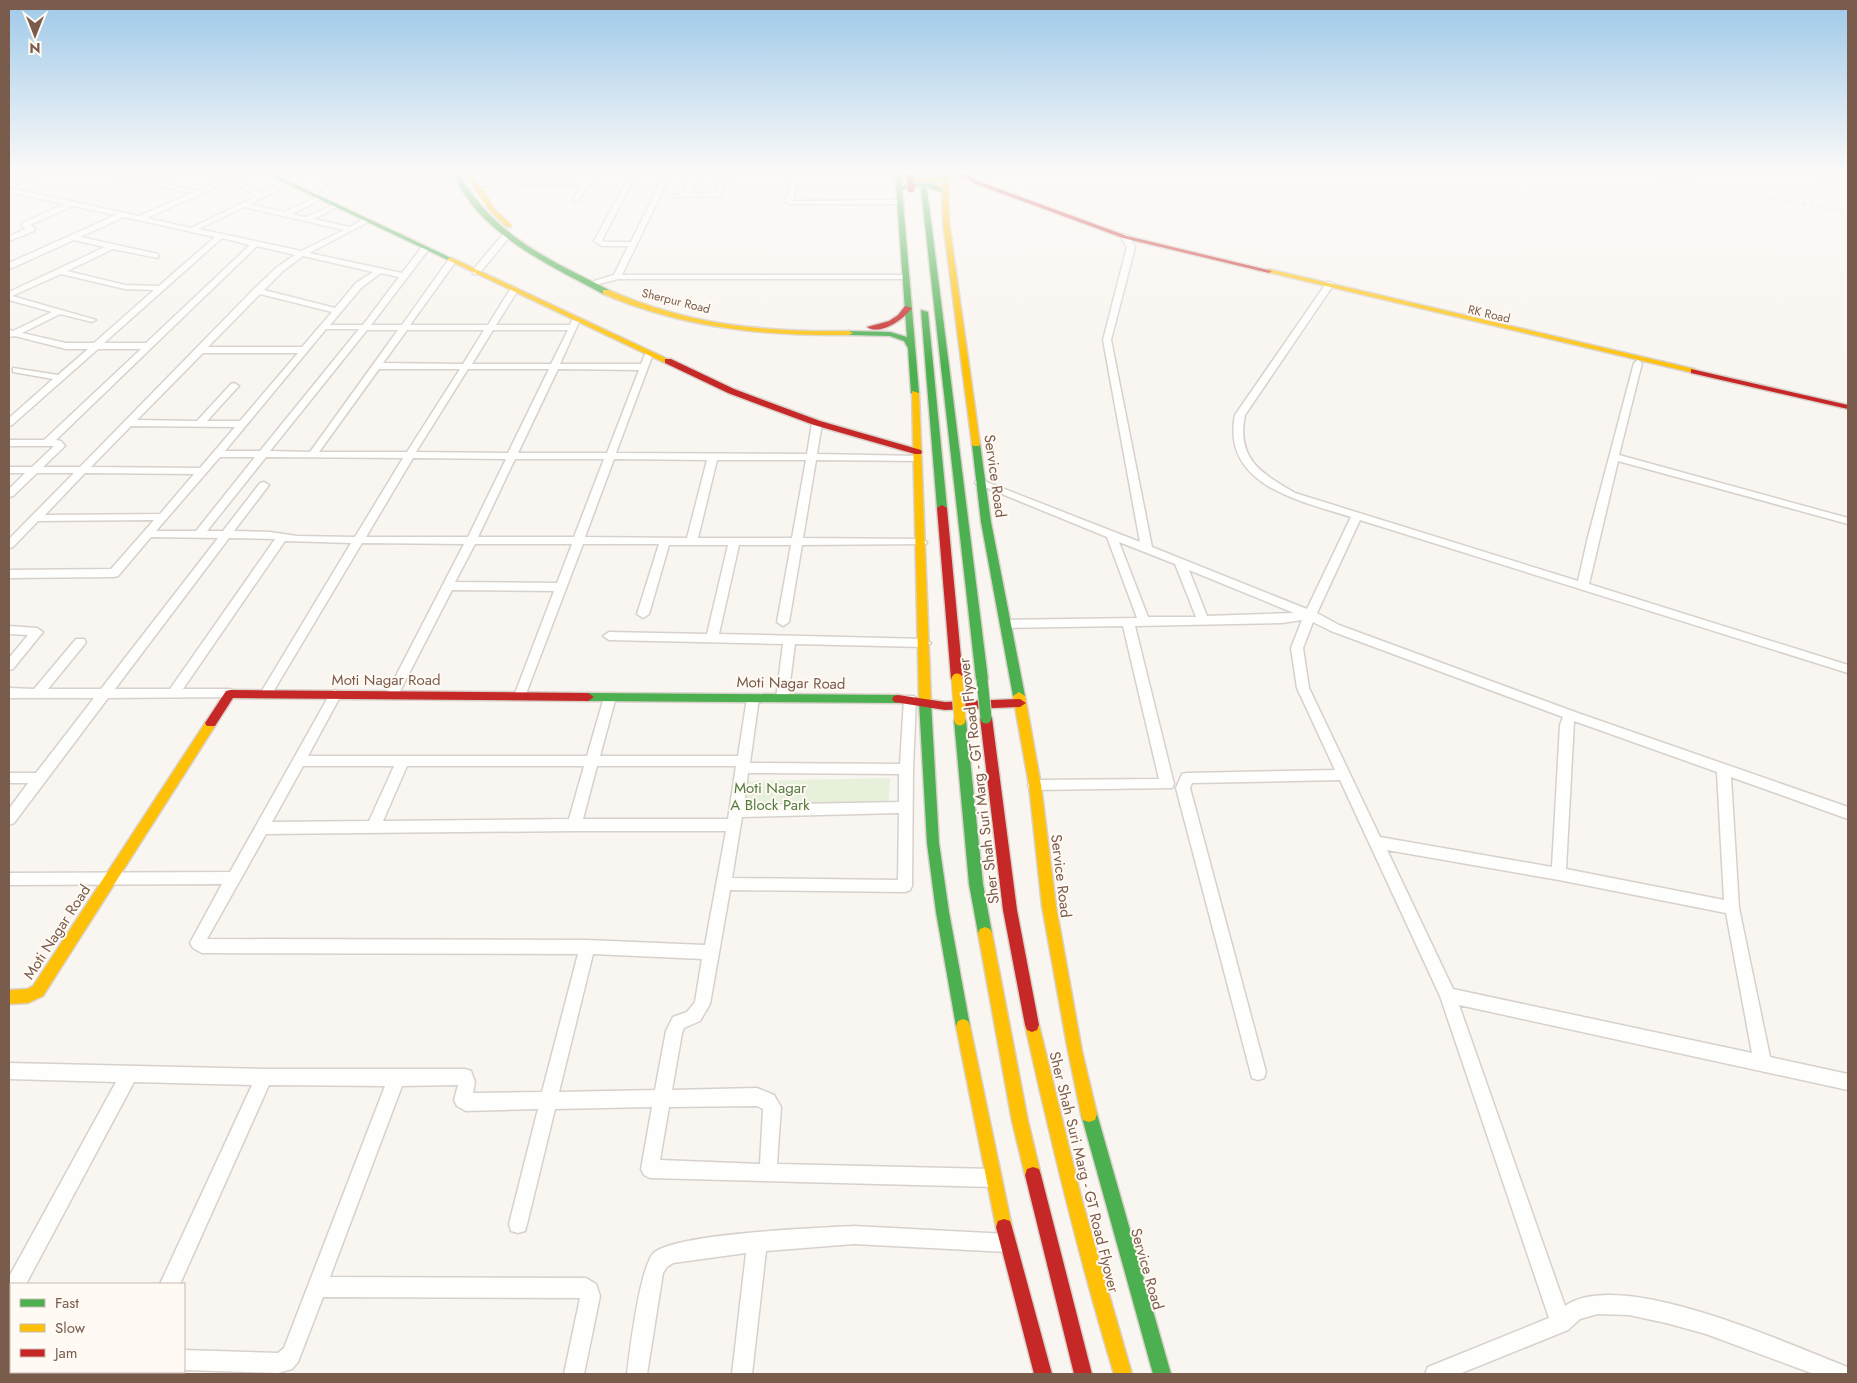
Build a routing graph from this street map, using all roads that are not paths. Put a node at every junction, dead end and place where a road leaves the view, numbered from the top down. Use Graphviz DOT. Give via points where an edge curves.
graph roads {
  1 [pos="1125,237"];
  2 [pos="70,238"];
  3 [pos="218,238"];
  4 [pos="228,238"];
  5 [pos="334,238"];
  6 [pos="402,238"];
  7 [pos="509,238"];
  8 [pos="513,238"];
  9 [pos="529,238"];
  10 [pos="600,238"];
  11 [pos="637,238"];
  12 [pos="903,238"];
  13 [pos="930,238"];
  14 [pos="948,238"];
  15 [pos="1126,238"];
  16 [pos="256,243"];
  17 [pos="634,244"];
  18 [pos="111,247"];
  19 [pos="425,248"];
  20 [pos="302,253"];
  21 [pos="155,256"];
  22 [pos="452,261"];
  23 [pos="9,266"];
  24 [pos="381,270"];
  25 [pos="59,271"];
  26 [pos="476,272"];
  27 [pos="404,276"];
  28 [pos="906,277"];
  29 [pos="611,278"];
  30 [pos="594,284"];
  31 [pos="1328,286"];
  32 [pos="161,288"];
  33 [pos="514,290"];
  34 [pos="257,291"];
  35 [pos="9,296"];
  36 [pos="923,304"];
  37 [pos="908,308"];
  38 [pos="337,310"];
  39 [pos="59,311"];
  40 [pos="92,320"];
  41 [pos="575,324"];
  42 [pos="406,326"];
  43 [pos="324,327"];
  44 [pos="365,327"];
  45 [pos="491,327"];
  46 [pos="818,330"];
  47 [pos="11,334"];
  48 [pos="148,346"];
  49 [pos="93,347"];
  50 [pos="912,347"];
  51 [pos="202,350"];
  52 [pos="304,350"];
  53 [pos="649,354"];
  54 [pos="1638,363"];
  55 [pos="377,366"];
  56 [pos="554,366"];
  57 [pos="465,367"];
  58 [pos="644,367"];
  59 [pos="11,371"];
  60 [pos="59,378"];
  61 [pos="234,386"];
  62 [pos="1848,407"];
  63 [pos="1848,413"];
  64 [pos="817,422"];
  65 [pos="9,423"];
  66 [pos="129,423"];
  67 [pos="200,423"];
  68 [pos="242,424"];
  69 [pos="9,443"];
  70 [pos="46,443"];
  71 [pos="217,454"];
  72 [pos="262,454"];
  73 [pos="312,455"];
  74 [pos="918,455"];
  75 [pos="409,456"];
  76 [pos="512,456"];
  77 [pos="713,456"];
  78 [pos="611,457"];
  79 [pos="810,457"];
  80 [pos="1614,457"];
  81 [pos="9,470"];
  82 [pos="34,470"];
  83 [pos="83,470"];
  84 [pos="203,471"];
  85 [pos="980,483"];
  86 [pos="264,485"];
  87 [pos="9,494"];
  88 [pos="1358,515"];
  89 [pos="163,517"];
  90 [pos="36,518"];
  91 [pos="1848,521"];
  92 [pos="149,534"];
  93 [pos="1111,534"];
  94 [pos="198,535"];
  95 [pos="226,535"];
  96 [pos="282,537"];
  97 [pos="359,540"];
  98 [pos="797,540"];
  99 [pos="471,541"];
  100 [pos="579,541"];
  101 [pos="665,541"];
  102 [pos="692,541"];
  103 [pos="734,541"];
  104 [pos="922,542"];
  105 [pos="9,545"];
  106 [pos="1147,549"];
  107 [pos="1180,562"];
  108 [pos="9,574"];
  109 [pos="1583,585"];
  110 [pos="448,586"];
  111 [pos="561,587"];
  112 [pos="643,614"];
  113 [pos="1310,615"];
  114 [pos="1203,620"];
  115 [pos="783,622"];
  116 [pos="1128,622"];
  117 [pos="1144,622"];
  118 [pos="1006,624"];
  119 [pos="9,630"];
  120 [pos="609,636"];
  121 [pos="712,638"];
  122 [pos="790,640"];
  123 [pos="80,642"];
  124 [pos="925,643"];
  125 [pos="9,666"];
  126 [pos="1848,668"];
  127 [pos="9,693"];
  128 [pos="38,693"];
  129 [pos="104,693"];
  130 [pos="174,693"];
  131 [pos="230,694"];
  132 [pos="266,694"];
  133 [pos="335,695"];
  134 [pos="392,695"];
  135 [pos="520,696"];
  136 [pos="610,696"];
  137 [pos="753,698"];
  138 [pos="782,698"];
  139 [pos="910,700"];
  140 [pos="926,703"];
  141 [pos="1020,703"];
  142 [pos="1570,715"];
  143 [pos="299,761"];
  144 [pos="403,761"];
  145 [pos="592,761"];
  146 [pos="744,765"];
  147 [pos="906,769"];
  148 [pos="1724,770"];
  149 [pos="1344,775"];
  150 [pos="9,778"];
  151 [pos="40,778"];
  152 [pos="1035,785"];
  153 [pos="906,807"];
  154 [pos="1848,813"];
  155 [pos="736,818"];
  156 [pos="9,819"];
  157 [pos="574,825"];
  158 [pos="374,826"];
  159 [pos="262,828"];
  160 [pos="1376,842"];
  161 [pos="1560,874"];
  162 [pos="110,877"];
  163 [pos="9,878"];
  164 [pos="234,878"];
  165 [pos="722,884"];
  166 [pos="1732,908"];
  167 [pos="587,947"];
  168 [pos="710,952"];
  169 [pos="1448,995"];
  170 [pos="9,997"];
  171 [pos="1763,1064"];
  172 [pos="9,1071"];
  173 [pos="1258,1072"];
  174 [pos="128,1074"];
  175 [pos="264,1077"];
  176 [pos="397,1078"];
  177 [pos="1848,1082"];
  178 [pos="662,1099"];
  179 [pos="550,1100"];
  180 [pos="768,1173"];
  181 [pos="993,1178"];
  182 [pos="518,1224"];
  183 [pos="757,1243"];
  184 [pos="1006,1243"];
  185 [pos="17,1283"];
  186 [pos="170,1283"];
  187 [pos="316,1287"];
  188 [pos="1561,1324"];
  189 [pos="185,1360"];
  190 [pos="267,1369"];
  191 [pos="574,1374"];
  192 [pos="637,1374"];
  193 [pos="742,1374"];
  194 [pos="1043,1374"];
  195 [pos="1084,1374"];
  196 [pos="1123,1374"];
  197 [pos="1162,1374"];
  198 [pos="1435,1374"];
  199 [pos="1840,1374"];
  1 -- 106 [label="street" via="1131,247 1106,340"];
  2 -- 18 [label="street"];
  2 -- 23 [label="street"];
  3 -- 32 [label="street"];
  4 -- 16 [label="street"];
  5 -- 20 [label="street"];
  6 -- 19 [label="main road"];
  7 -- 8 [label="main road"];
  7 -- 26 [label="street"];
  7 -- 30 [label="main road, Sherpur Road"];
  9 -- 29 [label="main road, Sherpur Road"];
  10 -- 17 [label="street" via="598,242 602,244"];
  11 -- 17 [label="street"];
  12 -- 28 [label="main road"];
  13 -- 196 [label="main road, Sher Shah Suri Marg - GT Road Flyover, bridge" via="1006,882 1025,997 1059,1138"];
  14 -- 85 [label="main road, Service Road"];
  15 -- 31 [label="main road, RK Road"];
  16 -- 20 [label="street"];
  16 -- 48 [label="street"];
  17 -- 29 [label="street"];
  18 -- 21 [label="street"];
  18 -- 25 [label="street"];
  19 -- 22 [label="main road"];
  19 -- 27 [label="street"];
  20 -- 24 [label="street"];
  20 -- 34 [label="street"];
  22 -- 26 [label="main road"];
  22 -- 42 [label="street"];
  24 -- 27 [label="street"];
  24 -- 38 [label="street" via="362,281"];
  25 -- 32 [label="street" via="124,288"];
  25 -- 35 [label="street"];
  26 -- 33 [label="main road"];
  27 -- 44 [label="street"];
  28 -- 29 [label="street"];
  28 -- 37 [label="main road"];
  29 -- 30 [label="street"];
  29 -- 46 [label="main road, Sherpur Road" via="646,300 756,323"];
  30 -- 46 [label="main road, Sherpur Road" via="641,307 682,318 743,328"];
  31 -- 54 [label="main road, RK Road"];
  31 -- 62 [label="main road, RK Road"];
  31 -- 88 [label="street" via="1240,415 1238,444 1252,469 1272,485 1290,495"];
  32 -- 49 [label="street"];
  33 -- 41 [label="main road"];
  33 -- 45 [label="street"];
  34 -- 38 [label="street"];
  34 -- 51 [label="street"];
  35 -- 39 [label="street"];
  36 -- 195 [label="main road, Sher Shah Suri Marg - GT Road Flyover, bridge" via="976,884 1020,1121"];
  37 -- 46 [label="main road" via="901,319 886,325"];
  37 -- 50 [label="main road"];
  38 -- 43 [label="street"];
  39 -- 40 [label="street"];
  39 -- 47 [label="street"];
  41 -- 45 [label="street"];
  41 -- 53 [label="main road"];
  41 -- 56 [label="street"];
  42 -- 44 [label="street"];
  42 -- 45 [label="street"];
  42 -- 55 [label="street"];
  43 -- 44 [label="street"];
  43 -- 52 [label="street"];
  44 -- 72 [label="street"];
  45 -- 57 [label="street"];
  46 -- 50 [label="main road" via="890,334 907,339"];
  47 -- 49 [label="street" via="66,346"];
  48 -- 49 [label="street"];
  48 -- 70 [label="street"];
  49 -- 60 [label="street"];
  50 -- 74 [label="main road"];
  51 -- 52 [label="street"];
  51 -- 66 [label="street"];
  52 -- 68 [label="street"];
  53 -- 58 [label="street"];
  53 -- 64 [label="main road" via="730,391"];
  54 -- 63 [label="main road, RK Road"];
  54 -- 80 [label="street"];
  55 -- 57 [label="street"];
  55 -- 73 [label="street"];
  56 -- 57 [label="street"];
  56 -- 58 [label="street"];
  56 -- 76 [label="street"];
  57 -- 75 [label="street"];
  58 -- 78 [label="street"];
  59 -- 60 [label="street"];
  60 -- 65 [label="street"];
  61 -- 67 [label="street"];
  64 -- 74 [label="main road"];
  64 -- 79 [label="street"];
  66 -- 67 [label="street"];
  66 -- 83 [label="street"];
  67 -- 68 [label="street"];
  68 -- 71 [label="street"];
  69 -- 70 [label="street"];
  70 -- 82 [label="street" via="60,446"];
  71 -- 72 [label="street"];
  71 -- 84 [label="street"];
  72 -- 73 [label="street"];
  72 -- 94 [label="street"];
  73 -- 75 [label="street"];
  74 -- 79 [label="street"];
  74 -- 104 [label="main road"];
  75 -- 76 [label="street"];
  75 -- 97 [label="street"];
  76 -- 78 [label="street"];
  76 -- 99 [label="street"];
  77 -- 78 [label="street"];
  77 -- 79 [label="street"];
  77 -- 102 [label="street"];
  78 -- 100 [label="street"];
  79 -- 98 [label="street"];
  80 -- 91 [label="street"];
  80 -- 109 [label="street"];
  81 -- 82 [label="street"];
  82 -- 83 [label="street"];
  82 -- 87 [label="street"];
  83 -- 84 [label="street"];
  83 -- 90 [label="street"];
  84 -- 89 [label="street"];
  85 -- 93 [label="street"];
  85 -- 118 [label="main road, Service Road"];
  86 -- 95 [label="street"];
  88 -- 109 [label="street"];
  88 -- 113 [label="street"];
  89 -- 90 [label="street"];
  89 -- 92 [label="street"];
  90 -- 105 [label="street"];
  92 -- 94 [label="street"];
  92 -- 108 [label="street" via="118,570 109,574"];
  93 -- 106 [label="street"];
  93 -- 117 [label="street"];
  94 -- 95 [label="street"];
  95 -- 96 [label="street"];
  95 -- 129 [label="street"];
  96 -- 97 [label="street"];
  96 -- 130 [label="street"];
  97 -- 99 [label="street"];
  97 -- 132 [label="street"];
  98 -- 103 [label="street"];
  98 -- 104 [label="street"];
  98 -- 115 [label="street"];
  99 -- 100 [label="street"];
  99 -- 110 [label="street"];
  100 -- 101 [label="street"];
  100 -- 111 [label="street"];
  101 -- 102 [label="street"];
  101 -- 112 [label="street"];
  102 -- 103 [label="street"];
  103 -- 121 [label="street"];
  104 -- 124 [label="main road"];
  106 -- 107 [label="street"];
  107 -- 113 [label="street"];
  107 -- 114 [label="street"];
  109 -- 126 [label="street"];
  110 -- 111 [label="street"];
  110 -- 134 [label="street"];
  111 -- 135 [label="street"];
  113 -- 114 [label="street" via="1282,619"];
  113 -- 142 [label="street" via="1335,628"];
  113 -- 149 [label="street" via="1297,648 1303,688"];
  114 -- 117 [label="street"];
  116 -- 117 [label="street"];
  116 -- 118 [label="street"];
  116 -- 152 [label="street" via="1167,784"];
  118 -- 141 [label="main road, Service Road"];
  119 -- 125 [label="street" via="37,632"];
  120 -- 121 [label="street"];
  121 -- 122 [label="street"];
  122 -- 124 [label="street"];
  122 -- 138 [label="street"];
  123 -- 128 [label="street"];
  124 -- 140 [label="main road"];
  127 -- 128 [label="street"];
  128 -- 129 [label="street"];
  129 -- 130 [label="street"];
  129 -- 151 [label="street"];
  130 -- 131 [label="street"];
  131 -- 132 [label="main road, Moti Nagar Road"];
  131 -- 162 [label="main road, Moti Nagar Road"];
  132 -- 133 [label="main road, Moti Nagar Road"];
  133 -- 134 [label="main road, Moti Nagar Road"];
  133 -- 143 [label="street"];
  134 -- 135 [label="main road, Moti Nagar Road"];
  135 -- 136 [label="main road, Moti Nagar Road"];
  136 -- 137 [label="main road, Moti Nagar Road"];
  136 -- 145 [label="street"];
  137 -- 138 [label="main road, Moti Nagar Road"];
  137 -- 146 [label="street"];
  138 -- 139 [label="main road, Moti Nagar Road"];
  139 -- 140 [label="main road, Moti Nagar Road"];
  139 -- 147 [label="street"];
  140 -- 141 [label="main road, Moti Nagar Road" via="945,706"];
  140 -- 181 [label="main road" via="930,815 943,915"];
  141 -- 152 [label="main road, Service Road"];
  142 -- 148 [label="street"];
  142 -- 161 [label="street" via="1566,725"];
  143 -- 144 [label="street"];
  143 -- 159 [label="street"];
  144 -- 145 [label="street"];
  144 -- 158 [label="street"];
  145 -- 146 [label="street"];
  145 -- 157 [label="street"];
  146 -- 147 [label="street"];
  146 -- 155 [label="street"];
  147 -- 153 [label="street"];
  148 -- 154 [label="street"];
  148 -- 166 [label="street"];
  149 -- 160 [label="street"];
  149 -- 173 [label="street" via="1187,778 1183,788"];
  150 -- 151 [label="street"];
  151 -- 156 [label="street"];
  152 -- 197 [label="main road, Service Road" via="1049,906 1075,1052"];
  153 -- 155 [label="street"];
  153 -- 165 [label="street" via="904,886"];
  155 -- 157 [label="street"];
  155 -- 165 [label="street"];
  157 -- 158 [label="street"];
  158 -- 159 [label="street"];
  159 -- 164 [label="street"];
  160 -- 161 [label="street"];
  160 -- 169 [label="street"];
  161 -- 166 [label="street"];
  162 -- 163 [label="street"];
  162 -- 164 [label="street"];
  162 -- 170 [label="main road, Moti Nagar Road" via="38,991 33,995"];
  164 -- 167 [label="street" via="202,934 198,943 202,946"];
  165 -- 168 [label="street"];
  166 -- 171 [label="street"];
  167 -- 168 [label="street"];
  167 -- 179 [label="street"];
  168 -- 178 [label="street" via="700,1010 675,1026"];
  169 -- 171 [label="street"];
  169 -- 188 [label="street"];
  171 -- 177 [label="street"];
  172 -- 174 [label="street"];
  174 -- 175 [label="street"];
  174 -- 185 [label="street"];
  175 -- 176 [label="street"];
  175 -- 186 [label="street"];
  176 -- 179 [label="street" via="465,1078 467,1082 462,1097 466,1102"];
  176 -- 187 [label="street"];
  178 -- 179 [label="street"];
  178 -- 180 [label="street" via="757,1098 768,1101 773,1114"];
  178 -- 180 [label="street" via="650,1169"];
  179 -- 182 [label="street"];
  180 -- 181 [label="street"];
  181 -- 184 [label="main road"];
  183 -- 184 [label="street" via="854,1235"];
  183 -- 192 [label="street" via="670,1254 657,1264"];
  183 -- 193 [label="street"];
  184 -- 194 [label="main road"];
  187 -- 190 [label="street" via="291,1355 286,1362"];
  187 -- 191 [label="street" via="586,1288 590,1296"];
  188 -- 198 [label="street"];
  188 -- 199 [label="street" via="1576,1310 1603,1304 1638,1306 1679,1315"];
  189 -- 190 [label="street"];
}
